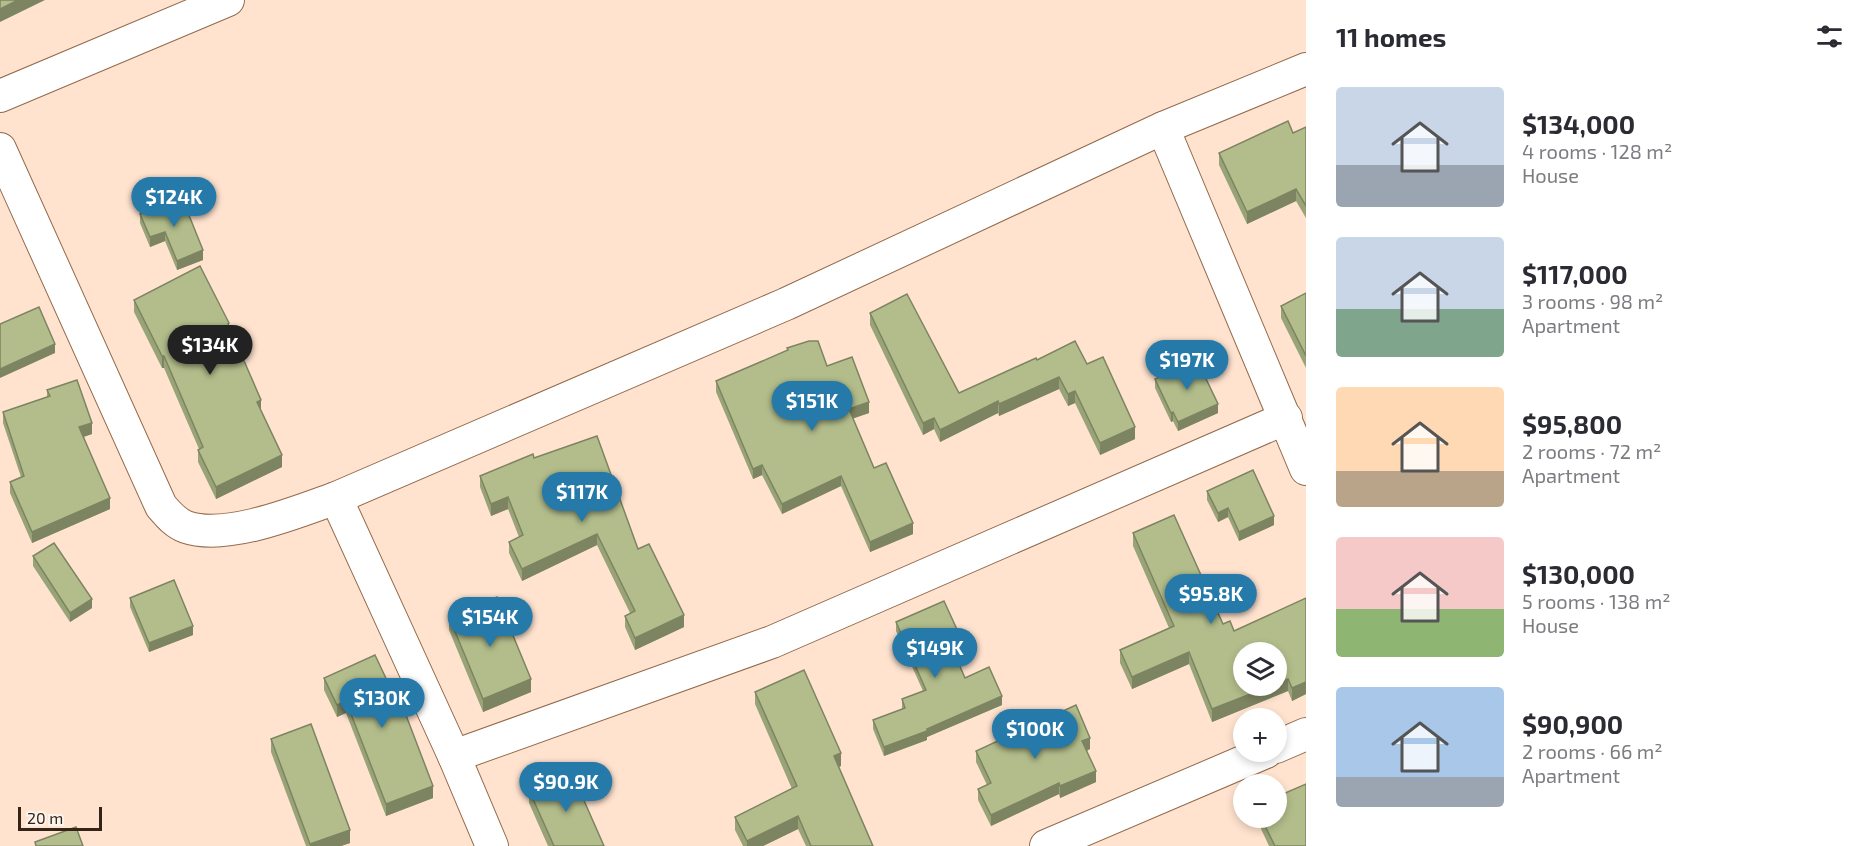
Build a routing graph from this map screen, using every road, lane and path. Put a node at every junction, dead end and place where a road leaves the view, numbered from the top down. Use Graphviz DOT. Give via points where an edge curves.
graph roads {
  1 [pos="228,0"];
  2 [pos="1306,69"];
  3 [pos="0,96"];
  4 [pos="1163,128"];
  5 [pos="0,149"];
  6 [pos="1286,418"];
  7 [pos="1306,469"];
  8 [pos="336,498"];
  9 [pos="1306,734"];
  10 [pos="1287,742"];
  11 [pos="454,756"];
  12 [pos="1243,762"];
  13 [pos="492,846"];
  14 [pos="1046,846"];
  1 -- 3 [label="street"];
  2 -- 4 [label="street"];
  4 -- 6 [label="street"];
  4 -- 8 [label="street" via="786,304"];
  5 -- 8 [label="street" via="160,506 186,527 208,530 273,521"];
  6 -- 7 [label="street"];
  6 -- 11 [label="street" via="772,642"];
  8 -- 11 [label="street"];
  9 -- 10 [label="street"];
  11 -- 13 [label="street"];
  12 -- 14 [label="street"];
}
